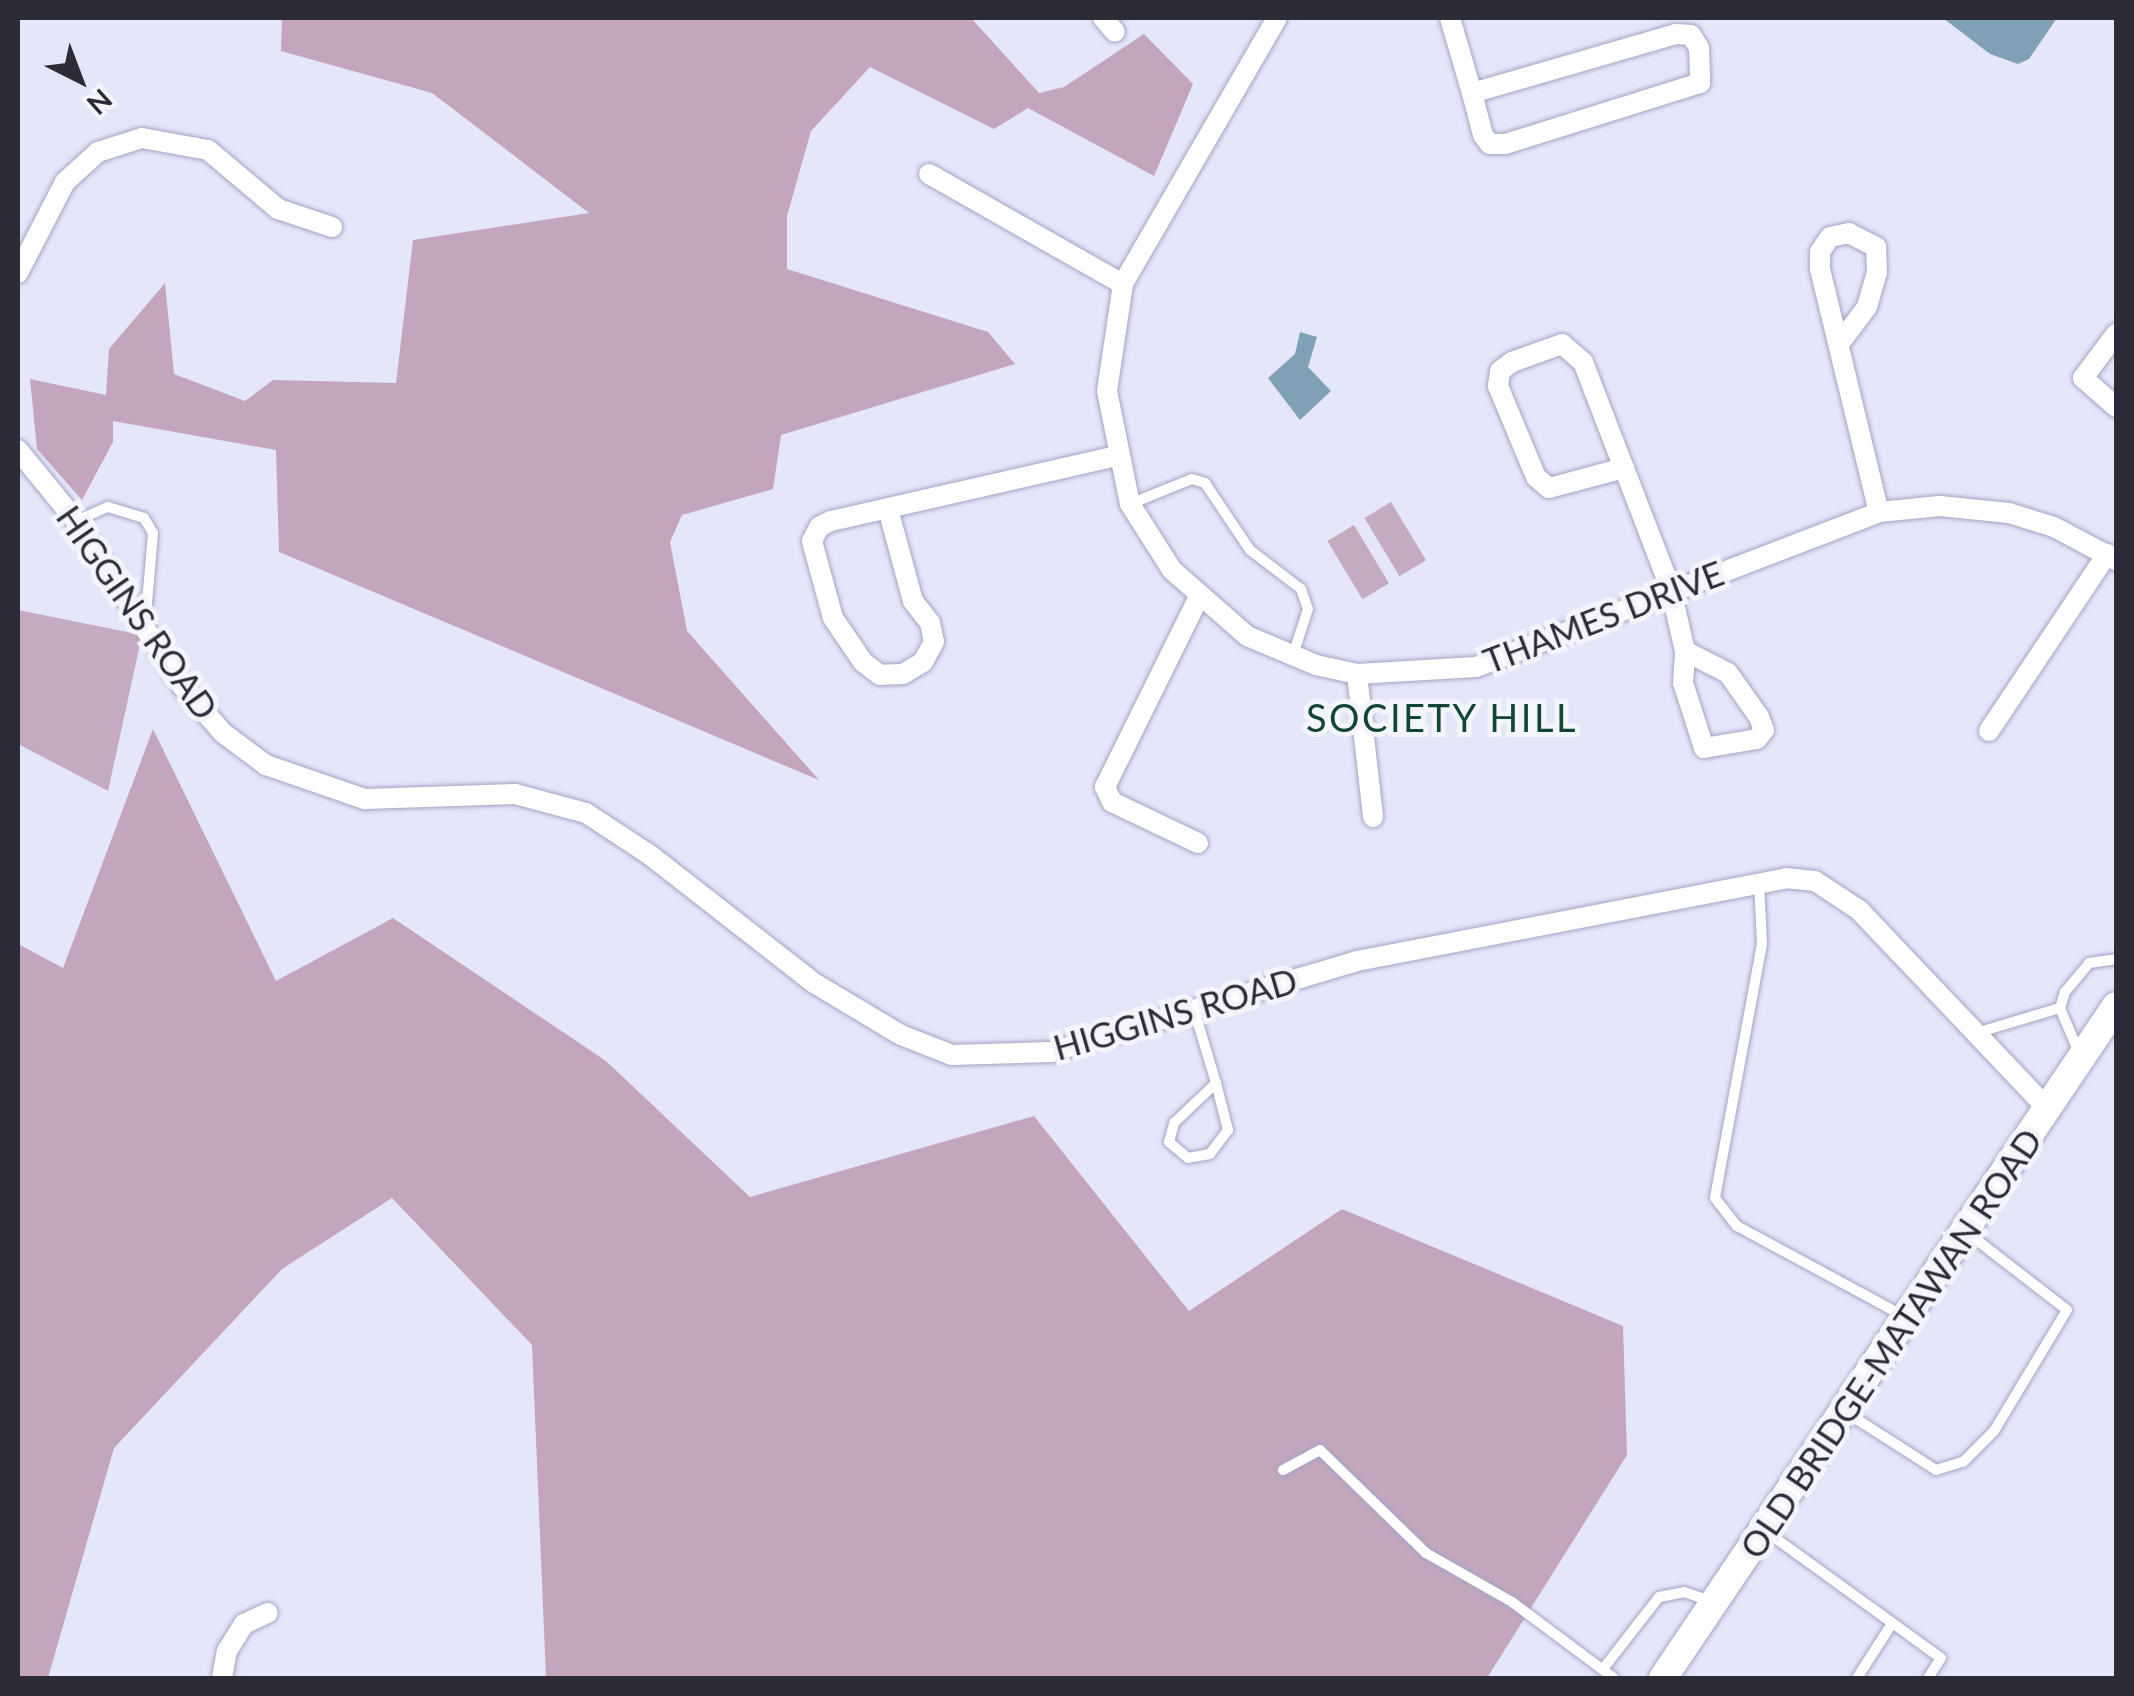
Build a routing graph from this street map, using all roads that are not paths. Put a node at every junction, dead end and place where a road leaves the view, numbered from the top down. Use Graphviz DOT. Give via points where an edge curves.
graph roads {
  1 [pos="1277,18"];
  2 [pos="1450,18"];
  3 [pos="1472,93"];
  4 [pos="930,174"];
  5 [pos="332,227"];
  6 [pos="18,274"];
  7 [pos="1123,284"];
  8 [pos="2116,334"];
  9 [pos="1839,344"];
  10 [pos="2116,406"];
  11 [pos="18,450"];
  12 [pos="1116,456"];
  13 [pos="1624,468"];
  14 [pos="1130,504"];
  15 [pos="888,509"];
  16 [pos="1879,512"];
  17 [pos="76,521"];
  18 [pos="2112,557"];
  19 [pos="1670,590"];
  20 [pos="1198,599"];
  21 [pos="145,627"];
  22 [pos="1685,651"];
  23 [pos="1292,656"];
  24 [pos="1357,674"];
  25 [pos="1989,731"];
  26 [pos="1372,817"];
  27 [pos="1198,843"];
  28 [pos="1759,881"];
  29 [pos="2116,960"];
  30 [pos="2060,1008"];
  31 [pos="2116,1010"];
  32 [pos="1195,1013"];
  33 [pos="1976,1033"];
  34 [pos="2081,1058"];
  35 [pos="1216,1083"];
  36 [pos="2048,1109"];
  37 [pos="1965,1230"];
  38 [pos="1906,1317"];
  39 [pos="1844,1410"];
  40 [pos="1283,1470"];
  41 [pos="1764,1529"];
  42 [pos="1714,1602"];
  43 [pos="268,1613"];
  44 [pos="1892,1625"];
  45 [pos="1603,1669"];
  46 [pos="222,1678"];
  47 [pos="1614,1678"];
  48 [pos="1663,1678"];
  49 [pos="1857,1678"];
  50 [pos="1928,1678"];
  1 -- 7 [label="street, THAMES DRIVE"];
  2 -- 3 [label="street"];
  3 -- 3 [label="street" via="1483,135 1490,144 1505,144 1684,91 1700,83 1704,66 1690,35 1676,34"];
  4 -- 7 [label="street"];
  5 -- 6 [label="street" via="278,209 208,150 142,138 98,152 65,182"];
  7 -- 12 [label="street, THAMES DRIVE" via="1113,314 1107,391"];
  8 -- 10 [label="street" via="2082,378"];
  9 -- 9 [label="street" via="1820,252 1830,237 1849,233 1876,247 1878,273 1866,308"];
  9 -- 16 [label="street"];
  11 -- 17 [label="street, HIGGINS ROAD"];
  12 -- 14 [label="street, THAMES DRIVE"];
  12 -- 15 [label="street"];
  13 -- 13 [label="street" via="1576,349 1562,344 1500,371 1498,386 1536,478 1548,488"];
  13 -- 19 [label="street"];
  14 -- 20 [label="street, THAMES DRIVE"];
  14 -- 23 [label="lane" via="1192,479 1205,482 1250,550 1301,589 1308,608"];
  15 -- 15 [label="street" via="912,602 930,623 934,642 923,662 903,674 880,674 850,643 833,618 812,541 831,520"];
  16 -- 18 [label="street, THAMES DRIVE" via="1940,506 2009,512"];
  16 -- 19 [label="street, THAMES DRIVE"];
  17 -- 21 [label="street, HIGGINS ROAD"];
  17 -- 21 [label="lane" via="108,507 144,518 153,533"];
  18 -- 25 [label="street"];
  19 -- 22 [label="street"];
  19 -- 24 [label="street, THAMES DRIVE" via="1476,667"];
  20 -- 23 [label="street, THAMES DRIVE" via="1247,636"];
  20 -- 27 [label="street" via="1106,796"];
  21 -- 32 [label="street, HIGGINS ROAD" via="209,719 266,765 365,799 515,794 586,813 650,854 814,982 902,1036 952,1054 1052,1052"];
  22 -- 22 [label="street" via="1683,683 1704,748 1757,739 1764,730 1759,717 1728,672"];
  23 -- 24 [label="street, THAMES DRIVE"];
  24 -- 26 [label="street"];
  28 -- 32 [label="street, HIGGINS ROAD" via="1358,961"];
  28 -- 33 [label="street, HIGGINS ROAD" via="1815,881 1848,902"];
  28 -- 38 [label="lane" via="1762,944 1715,1198 1737,1226"];
  29 -- 30 [label="lane" via="2089,963"];
  30 -- 33 [label="lane"];
  30 -- 34 [label="lane"];
  31 -- 34 [label="main road, OLD BRIDGE-MATAWAN ROAD"];
  32 -- 35 [label="lane"];
  33 -- 36 [label="street, HIGGINS ROAD"];
  34 -- 36 [label="main road, OLD BRIDGE-MATAWAN ROAD"];
  35 -- 35 [label="lane" via="1228,1130 1210,1154 1188,1158 1169,1142 1174,1123"];
  36 -- 37 [label="main road, OLD BRIDGE-MATAWAN ROAD"];
  37 -- 38 [label="main road, OLD BRIDGE-MATAWAN ROAD"];
  37 -- 39 [label="lane" via="2067,1310 1994,1431 1962,1462 1936,1470"];
  38 -- 39 [label="main road, OLD BRIDGE-MATAWAN ROAD"];
  39 -- 41 [label="main road, OLD BRIDGE-MATAWAN ROAD"];
  40 -- 45 [label="lane" via="1320,1450 1426,1554 1512,1602"];
  41 -- 42 [label="main road, OLD BRIDGE-MATAWAN ROAD"];
  41 -- 44 [label="lane"];
  42 -- 45 [label="lane" via="1684,1592 1659,1598"];
  42 -- 48 [label="main road, OLD BRIDGE-MATAWAN ROAD"];
  43 -- 46 [label="street" via="244,1624 227,1651"];
  44 -- 49 [label="lane"];
  44 -- 50 [label="lane" via="1942,1658"];
  45 -- 47 [label="lane"];
}
